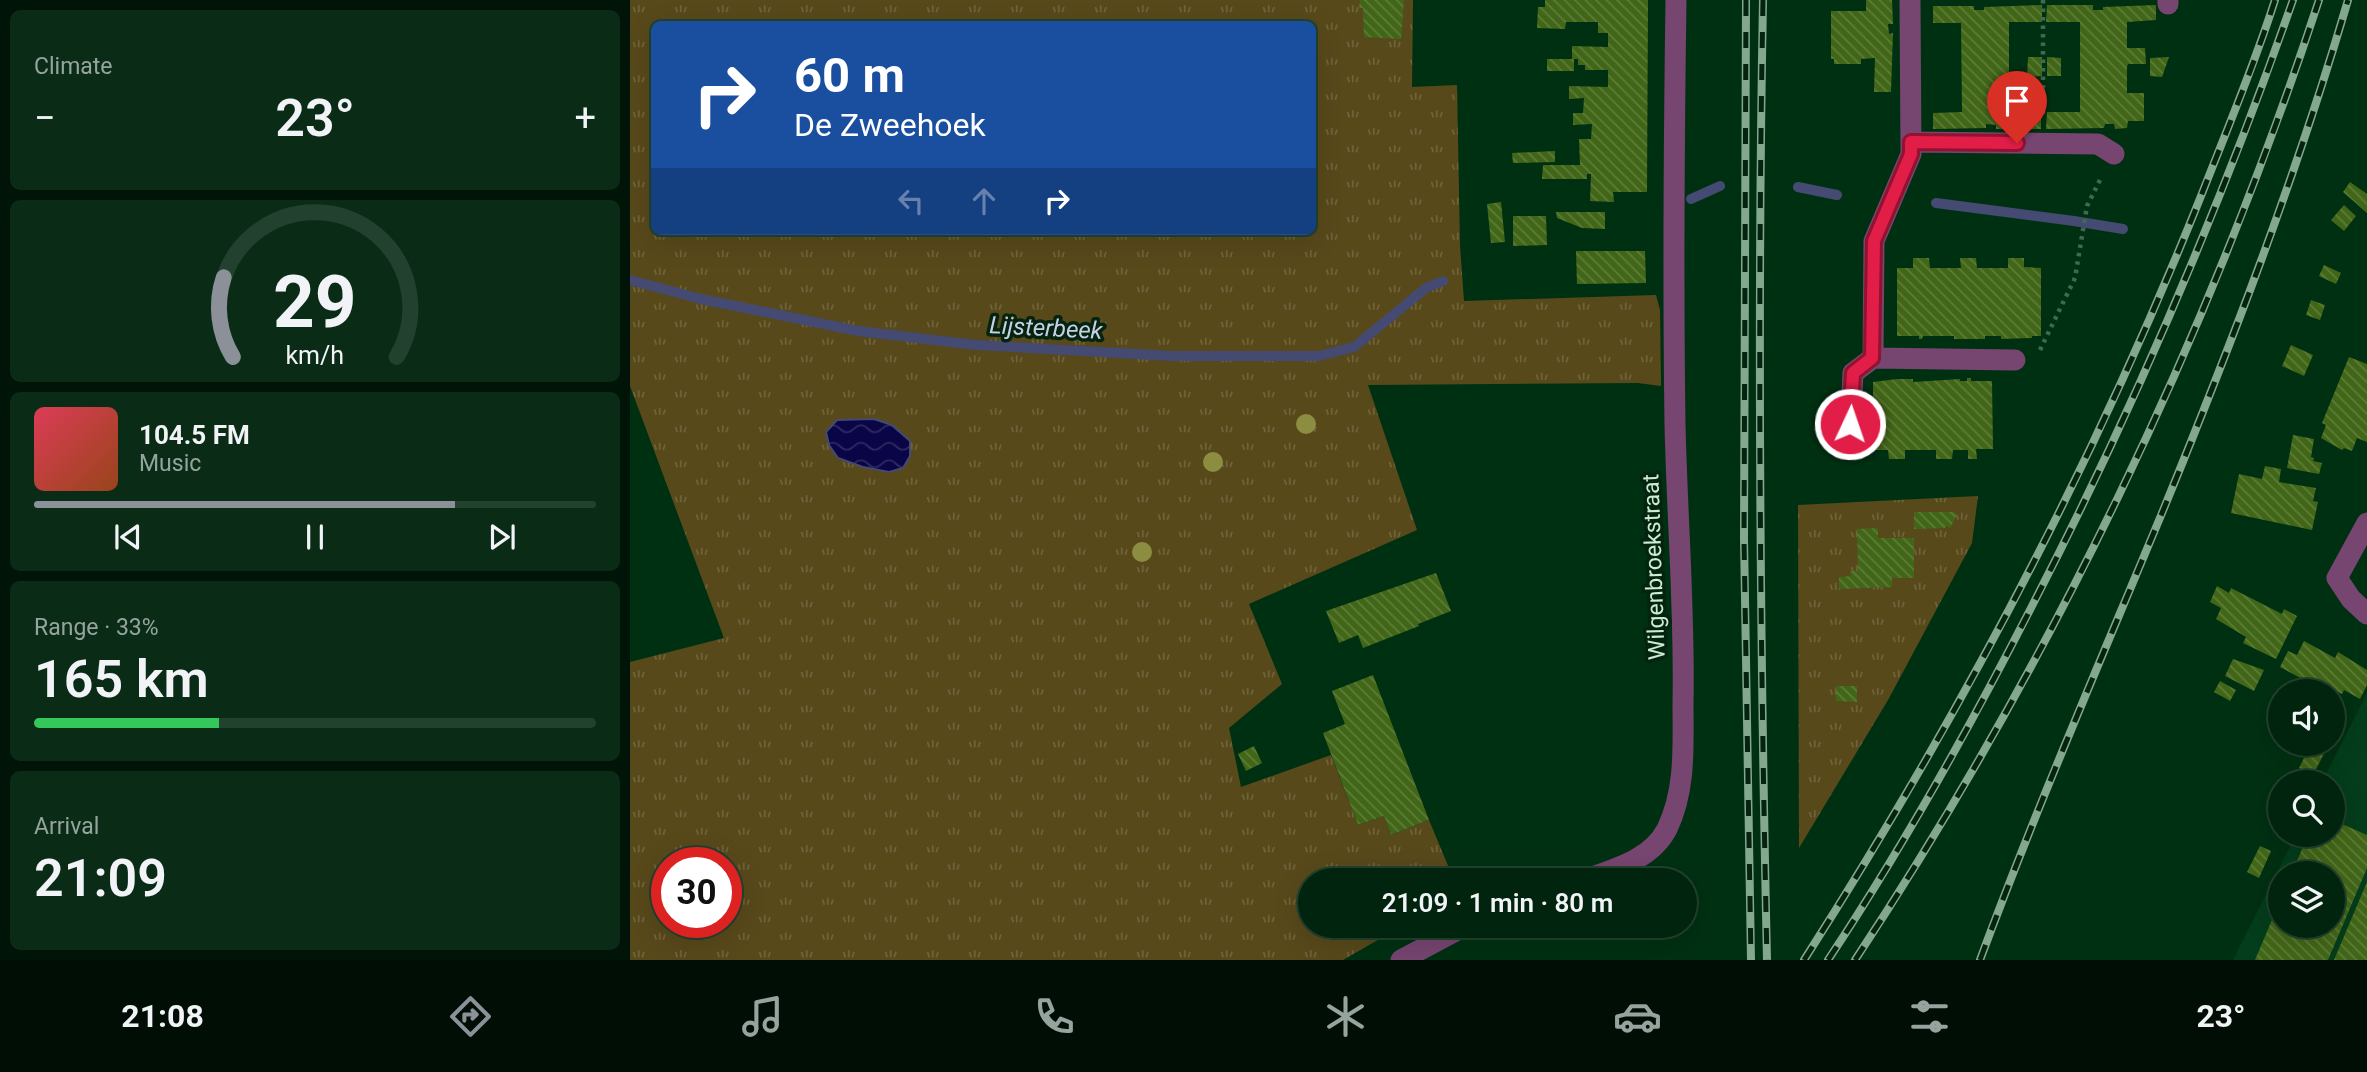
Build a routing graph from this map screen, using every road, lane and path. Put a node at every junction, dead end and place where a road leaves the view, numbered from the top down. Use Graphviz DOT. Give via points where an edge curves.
graph roads {
  1 [pos="1675,0"];
  2 [pos="1910,0"];
  3 [pos="2043,0"];
  4 [pos="1911,142"];
  5 [pos="2043,143"];
  6 [pos="2114,154"];
  7 [pos="2087,206"];
  8 [pos="1872,358"];
  9 [pos="2015,360"];
  10 [pos="1849,450"];
  11 [pos="2367,523"];
  12 [pos="2367,614"];
  13 [pos="1617,868"];
  14 [pos="1442,938"];
  15 [pos="1401,960"];
  1 -- 13 [label="street, Wilgenbroekstraat" via="1675,425 1684,667 1682,776 1666,830 1654,847"];
  2 -- 4 [label="street"];
  3 -- 5 [label="path"];
  4 -- 5 [label="street"];
  4 -- 8 [label="street" via="1911,154 1874,241"];
  5 -- 6 [label="street" via="2098,144"];
  7 -- 9 [label="path" via="2075,278 2040,350"];
  8 -- 9 [label="street"];
  8 -- 10 [label="street" via="1853,373"];
  11 -- 12 [label="street" via="2337,578"];
  14 -- 15 [label="street"];
}
